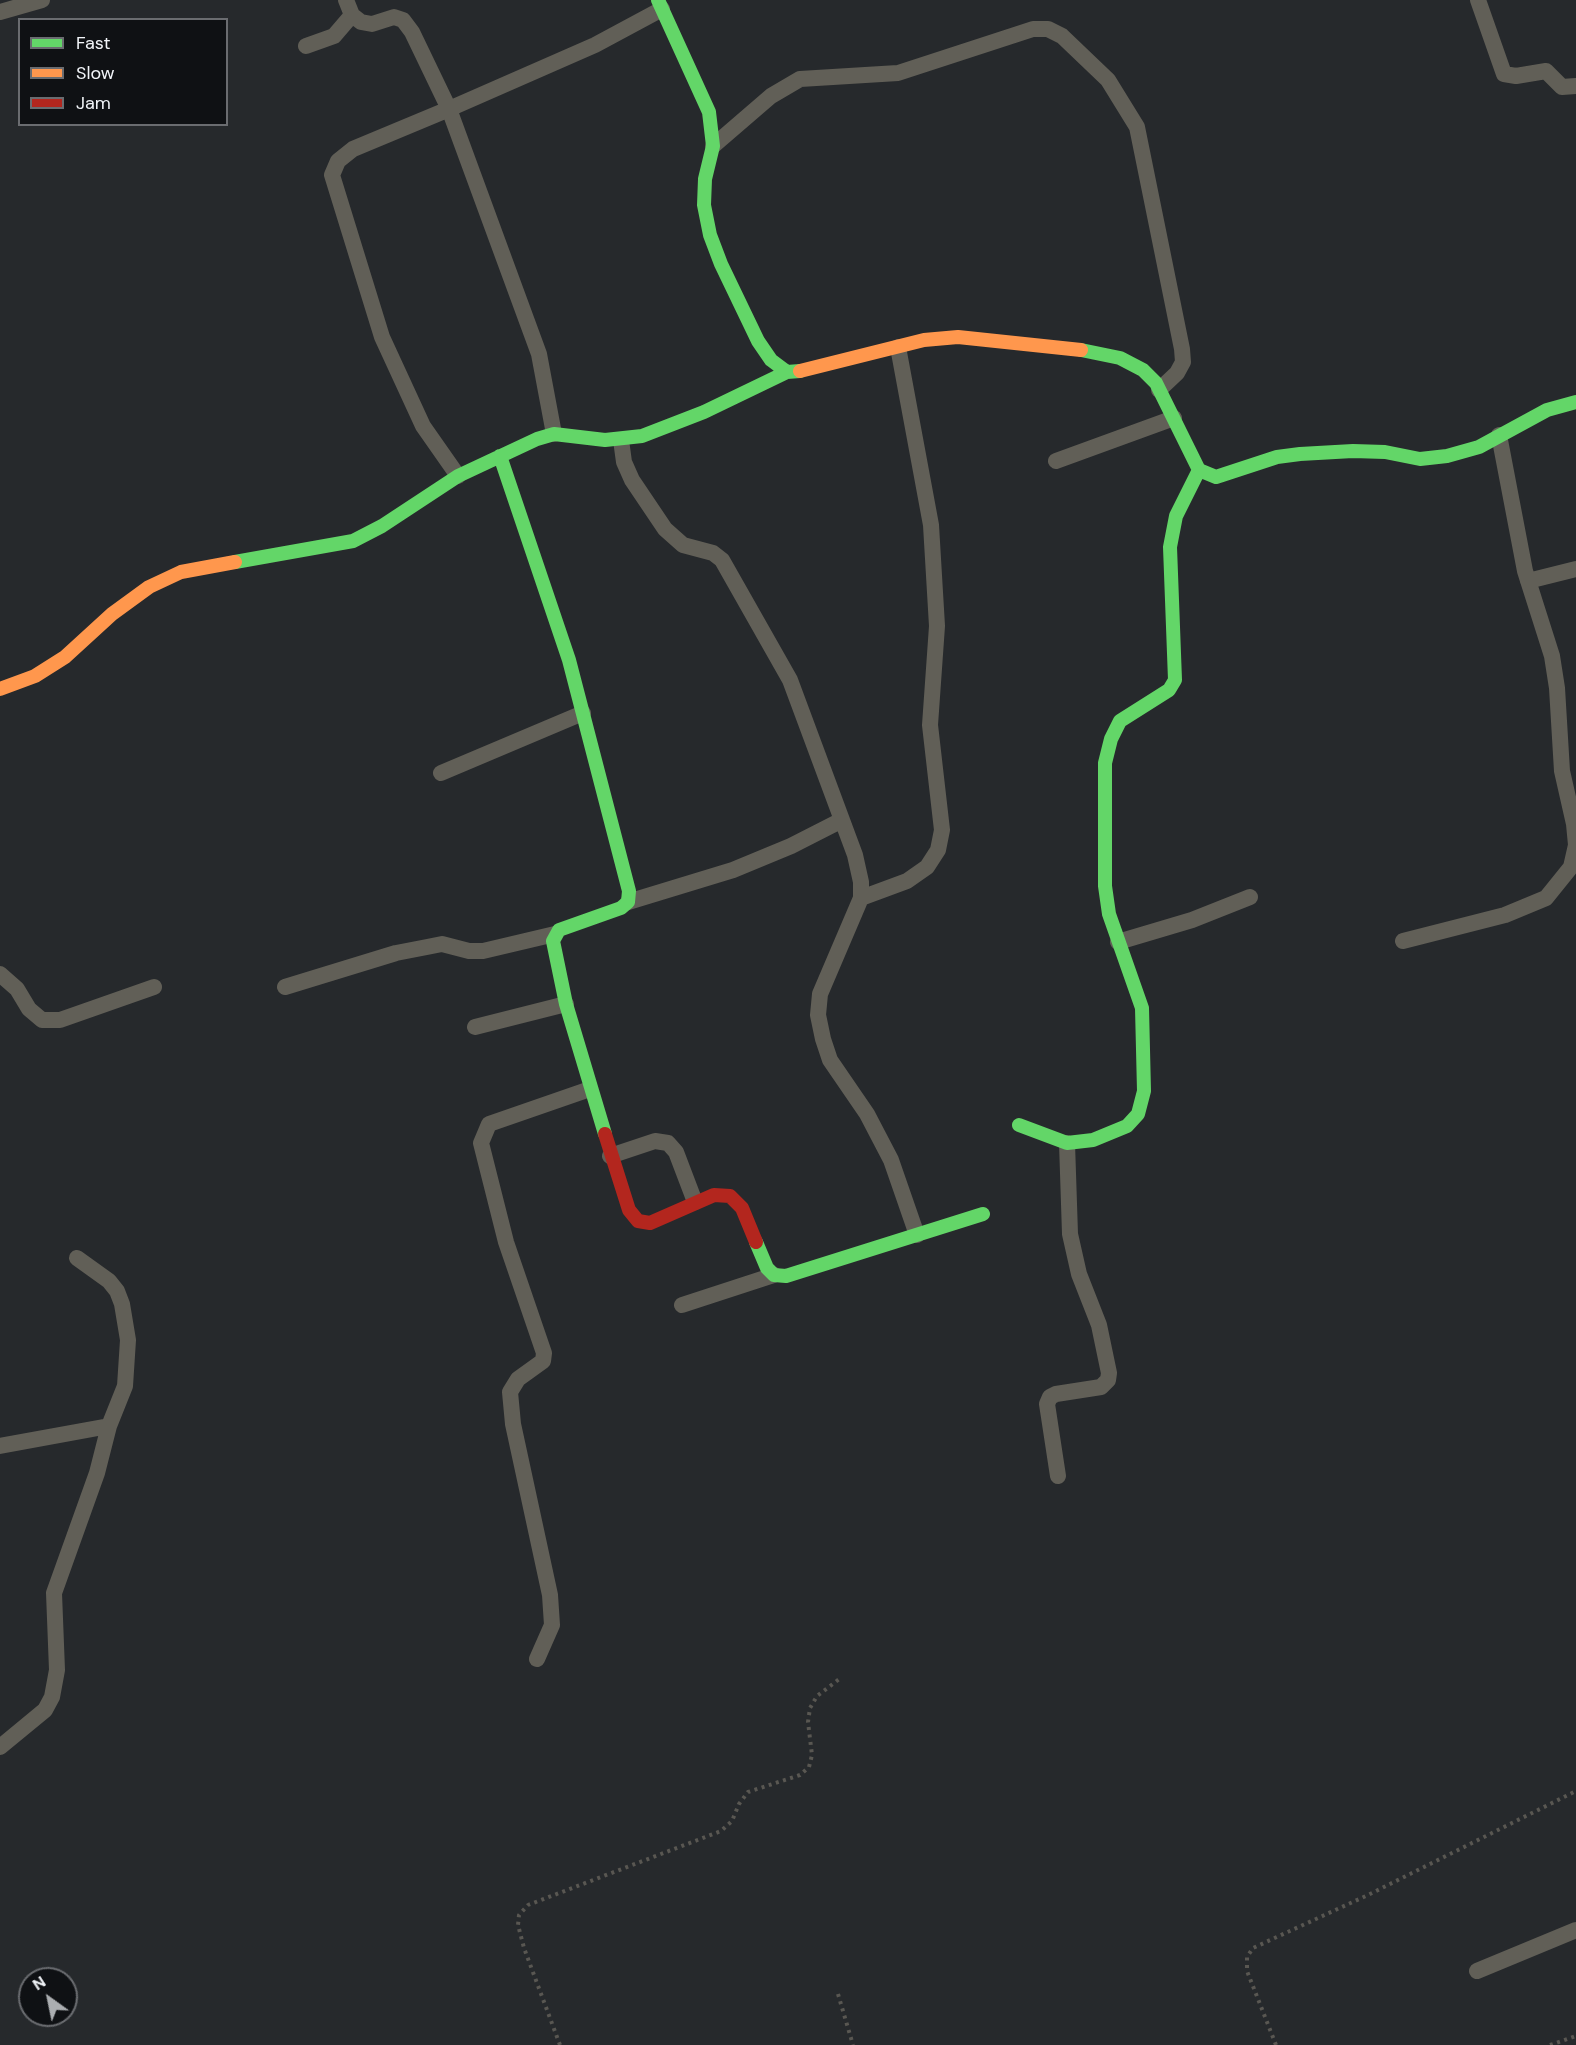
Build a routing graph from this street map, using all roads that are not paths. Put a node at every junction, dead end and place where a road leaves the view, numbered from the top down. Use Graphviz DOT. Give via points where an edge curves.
graph roads {
  1 [pos="42,0"];
  2 [pos="1478,0"];
  3 [pos="660,5"];
  4 [pos="349,7"];
  5 [pos="0,12"];
  6 [pos="306,46"];
  7 [pos="1576,86"];
  8 [pos="449,109"];
  9 [pos="713,146"];
  10 [pos="898,347"];
  11 [pos="787,372"];
  12 [pos="1159,390"];
  13 [pos="1576,402"];
  14 [pos="1173,418"];
  15 [pos="554,434"];
  16 [pos="1499,435"];
  17 [pos="621,440"];
  18 [pos="500,456"];
  19 [pos="1056,460"];
  20 [pos="1199,471"];
  21 [pos="458,476"];
  22 [pos="1576,569"];
  23 [pos="1528,581"];
  24 [pos="0,688"];
  25 [pos="583,713"];
  26 [pos="441,773"];
  27 [pos="842,820"];
  28 [pos="1250,897"];
  29 [pos="861,898"];
  30 [pos="628,902"];
  31 [pos="555,934"];
  32 [pos="1403,941"];
  33 [pos="1119,942"];
  34 [pos="0,974"];
  35 [pos="154,987"];
  36 [pos="285,987"];
  37 [pos="566,1004"];
  38 [pos="475,1027"];
  39 [pos="590,1089"];
  40 [pos="1019,1125"];
  41 [pos="1067,1143"];
  42 [pos="610,1156"];
  43 [pos="695,1203"];
  44 [pos="983,1214"];
  45 [pos="917,1235"];
  46 [pos="77,1258"];
  47 [pos="774,1275"];
  48 [pos="682,1305"];
  49 [pos="109,1426"];
  50 [pos="0,1446"];
  51 [pos="1058,1476"];
  52 [pos="537,1659"];
  53 [pos="0,1746"];
  54 [pos="1576,1930"];
  55 [pos="1477,1971"];
  1 -- 5 [label="street"];
  2 -- 7 [label="street" via="1504,74 1546,71 1562,87"];
  3 -- 8 [label="street" via="595,45"];
  3 -- 9 [label="street" via="709,112"];
  4 -- 6 [label="street" via="334,36"];
  4 -- 8 [label="street" via="361,22 372,24 394,17 403,20"];
  8 -- 15 [label="street" via="538,354"];
  8 -- 21 [label="street" via="352,149 338,161 332,175 382,337 418,416"];
  9 -- 11 [label="street" via="704,196 710,235 758,341 771,360"];
  9 -- 12 [label="street" via="771,96 800,79 898,73 1033,28 1048,29 1062,36 1108,80 1137,128 1182,348 1183,362 1177,373"];
  10 -- 11 [label="street" via="810,372"];
  10 -- 12 [label="street" via="957,338 1059,345 1120,357 1143,370"];
  10 -- 29 [label="street" via="931,525 937,626 930,725 942,830 938,850 927,867 908,881"];
  11 -- 17 [label="street" via="676,424"];
  12 -- 14 [label="street"];
  13 -- 16 [label="street" via="1547,410"];
  14 -- 19 [label="street"];
  14 -- 20 [label="street"];
  15 -- 17 [label="street"];
  15 -- 18 [label="street"];
  16 -- 20 [label="street" via="1479,447 1447,456 1419,459 1385,452 1342,451 1277,458 1216,477"];
  16 -- 23 [label="street"];
  17 -- 27 [label="street" via="632,480 665,529 683,545 713,553 728,570 790,680"];
  18 -- 21 [label="street"];
  18 -- 25 [label="street"];
  20 -- 33 [label="street" via="1176,516 1170,547 1175,680 1169,690 1120,721 1105,763 1106,886 1109,914"];
  21 -- 24 [label="street" via="352,541 217,564 181,572 159,582 112,614 65,657"];
  22 -- 23 [label="street"];
  23 -- 32 [label="street" via="1552,656 1557,688 1562,771 1576,845 1571,867 1545,898 1528,908"];
  25 -- 26 [label="street"];
  25 -- 30 [label="street" via="622,861"];
  27 -- 29 [label="street" via="855,855"];
  27 -- 30 [label="street" via="733,870"];
  28 -- 33 [label="street"];
  29 -- 45 [label="street" via="819,994 818,1015 830,1060 867,1114 891,1160"];
  30 -- 31 [label="street" via="611,914"];
  31 -- 36 [label="street" via="483,951 442,944"];
  31 -- 37 [label="street" via="554,951"];
  33 -- 41 [label="street" via="1142,1008 1144,1091 1138,1114 1127,1126 1093,1140"];
  34 -- 35 [label="street" via="42,1020 60,1020"];
  37 -- 38 [label="street"];
  37 -- 39 [label="street"];
  39 -- 42 [label="street"];
  39 -- 52 [label="street" via="489,1124 481,1143 506,1242 544,1353 543,1361 518,1379 510,1392 513,1424 550,1595 552,1625"];
  40 -- 41 [label="street"];
  41 -- 51 [label="street" via="1070,1234 1079,1274 1099,1325 1109,1373 1101,1387 1050,1397 1047,1404"];
  42 -- 43 [label="street" via="656,1141 668,1143 676,1152"];
  42 -- 43 [label="street" via="629,1210 638,1221 651,1223"];
  43 -- 47 [label="street" via="714,1195 730,1196 742,1208 767,1268"];
  44 -- 45 [label="street"];
  45 -- 47 [label="street" via="786,1276"];
  46 -- 49 [label="street" via="109,1281 122,1304 128,1340 125,1386"];
  47 -- 48 [label="street"];
  49 -- 50 [label="street"];
  49 -- 53 [label="street" via="97,1473 54,1593 57,1670 52,1697 45,1710"];
  54 -- 55 [label="street"];
}
